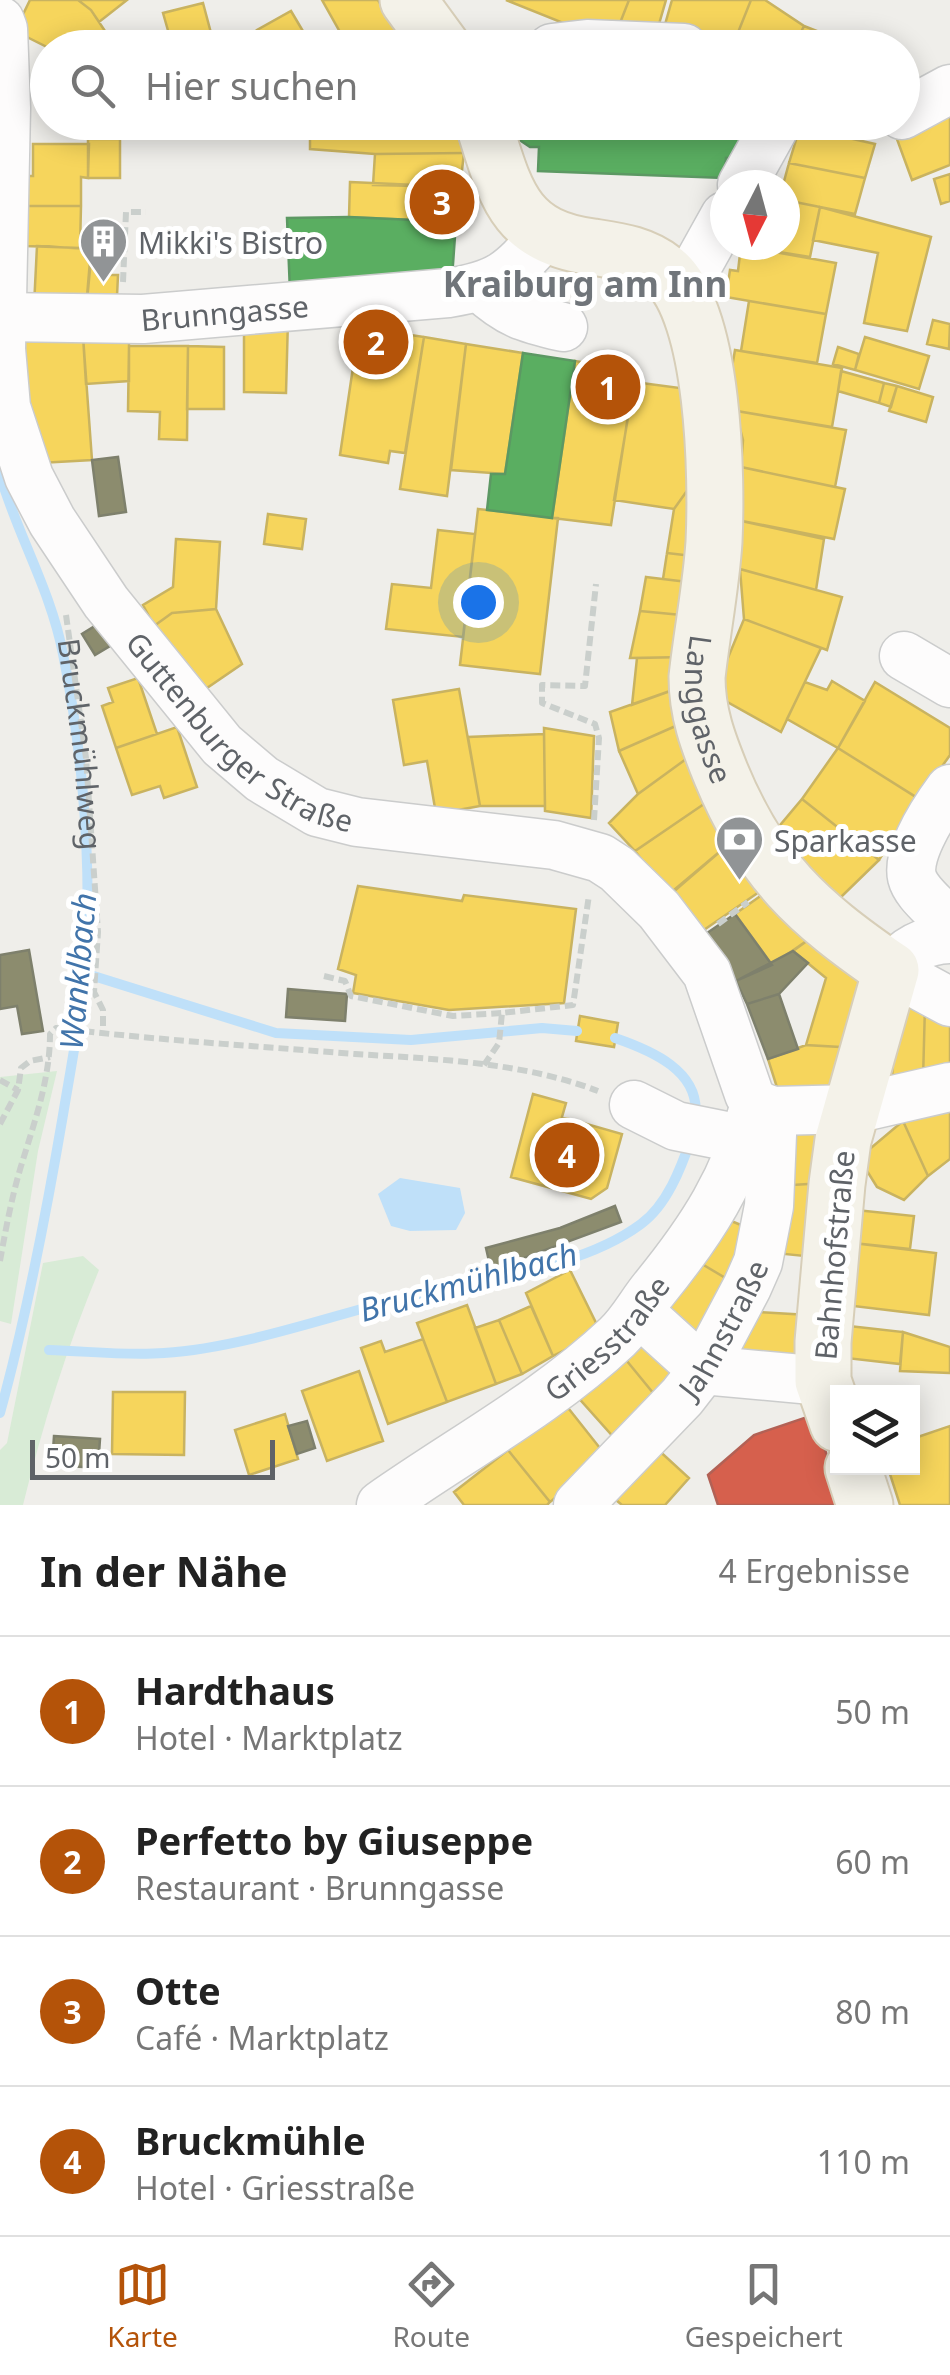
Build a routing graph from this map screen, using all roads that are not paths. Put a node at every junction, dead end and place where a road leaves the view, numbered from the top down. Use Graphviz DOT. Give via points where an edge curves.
graph roads {
  1 [pos="409,1"];
  2 [pos="0,21"];
  3 [pos="431,30"];
  4 [pos="950,89"];
  5 [pos="920,105"];
  6 [pos="488,140"];
  7 [pos="767,140"];
  8 [pos="750,170"];
  9 [pos="545,234"];
  10 [pos="710,243"];
  11 [pos="480,288"];
  12 [pos="682,293"];
  13 [pos="1,317"];
  14 [pos="563,327"];
  15 [pos="904,656"];
  16 [pos="950,683"];
  17 [pos="950,789"];
  18 [pos="932,928"];
  19 [pos="950,1002"];
  20 [pos="950,1087"];
  21 [pos="854,1109"];
  22 [pos="714,1120"];
  23 [pos="638,1312"];
  24 [pos="703,1370"];
  25 [pos="830,1403"];
  26 [pos="855,1475"];
  27 [pos="381,1505"];
  28 [pos="578,1505"];
  29 [pos="866,1505"];
  1 -- 3 [label="main road"];
  2 -- 13 [label="street, Guttenburger Straße" via="6,108"];
  4 -- 5 [label="street"];
  6 -- 9 [label="main road" via="510,200"];
  7 -- 8 [label="street"];
  9 -- 11 [label="street, Brunngasse" via="509,274"];
  9 -- 12 [label="main road" via="625,251 667,272"];
  10 -- 12 [label="street"];
  11 -- 13 [label="street, Brunngasse" via="122,319"];
  11 -- 14 [label="street" via="521,318"];
  12 -- 18 [label="main road, Langgasse" via="708,378 715,512 697,678 706,738 752,842 836,932"];
  13 -- 22 [label="street, Guttenburger Straße" via="2,377 29,477 92,580 222,745 293,799 340,819 554,844 598,837 617,869 659,910 707,974"];
  15 -- 16 [label="street"];
  17 -- 18 [label="street" via="912,860"];
  18 -- 19 [label="street"];
  18 -- 21 [label="main road, Bahnhofstraße"];
  20 -- 21 [label="street"];
  21 -- 22 [label="street"];
  21 -- 25 [label="main road, Bahnhofstraße" via="837,1184 823,1342"];
  22 -- 23 [label="street, Griesstraße" via="727,1186"];
  22 -- 24 [label="street, Jahnstraße" via="769,1206 758,1262"];
  23 -- 24 [label="street"];
  23 -- 27 [label="street, Griesstraße" via="559,1385"];
  24 -- 25 [label="street"];
  24 -- 28 [label="street, Jahnstraße"];
  26 -- 29 [label="main road"];
}
